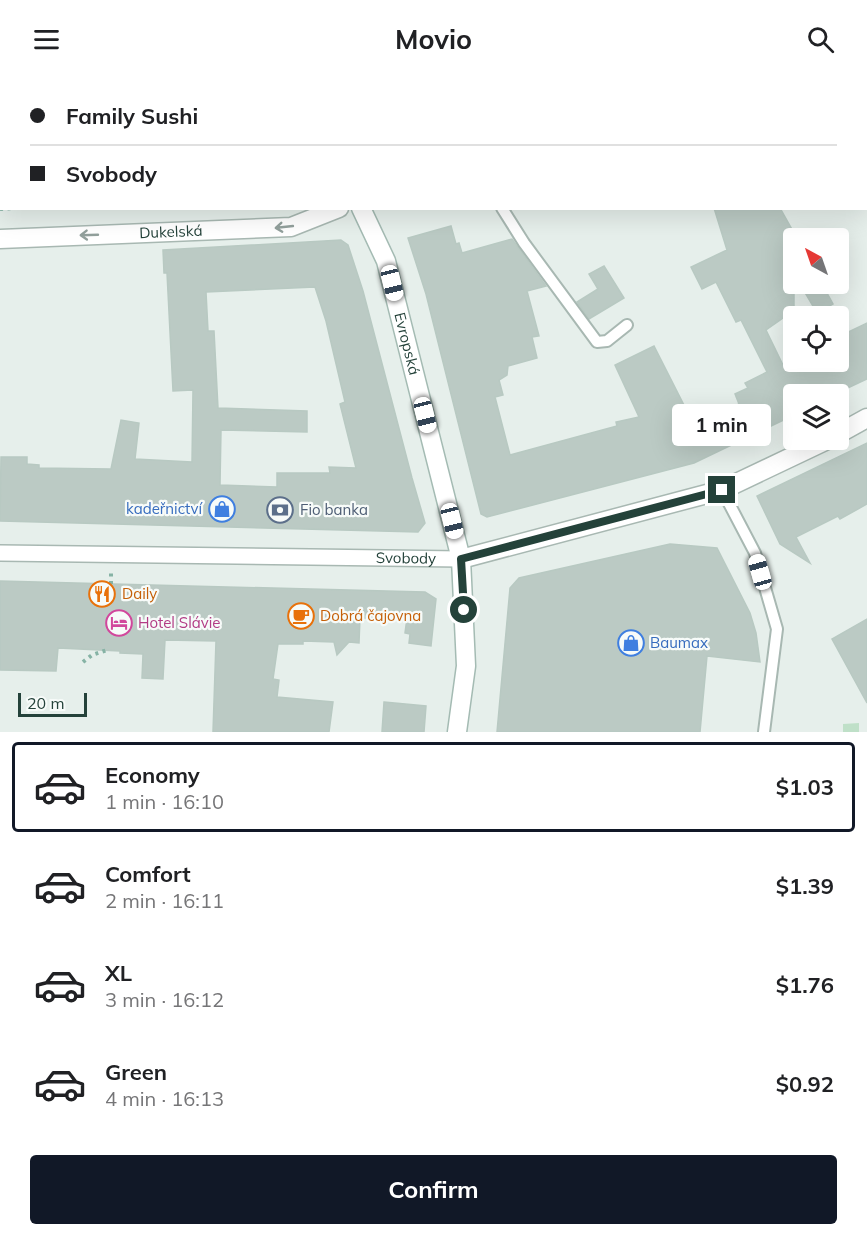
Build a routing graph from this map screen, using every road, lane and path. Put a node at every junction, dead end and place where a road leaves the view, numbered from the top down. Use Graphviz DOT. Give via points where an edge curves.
graph roads {
  1 [pos="334,210"];
  2 [pos="362,210"];
  3 [pos="503,210"];
  4 [pos="0,239"];
  5 [pos="627,325"];
  6 [pos="867,418"];
  7 [pos="849,428"];
  8 [pos="806,450"];
  9 [pos="722,490"];
  10 [pos="0,553"];
  11 [pos="461,559"];
  12 [pos="106,650"];
  13 [pos="83,662"];
  14 [pos="457,732"];
  15 [pos="764,732"];
  1 -- 4 [label="street, Dukelská, one-way" via="291,228"];
  2 -- 11 [label="street, Evropská" via="387,261"];
  3 -- 5 [label="lane" via="597,342 607,341"];
  6 -- 7 [label="street"];
  8 -- 9 [label="street, Svobody"];
  9 -- 11 [label="street, Svobody"];
  9 -- 15 [label="lane" via="755,553 777,629"];
  10 -- 11 [label="street, Svobody"];
  11 -- 14 [label="street, Evropská" via="466,666"];
  12 -- 13 [label="path"];
}
